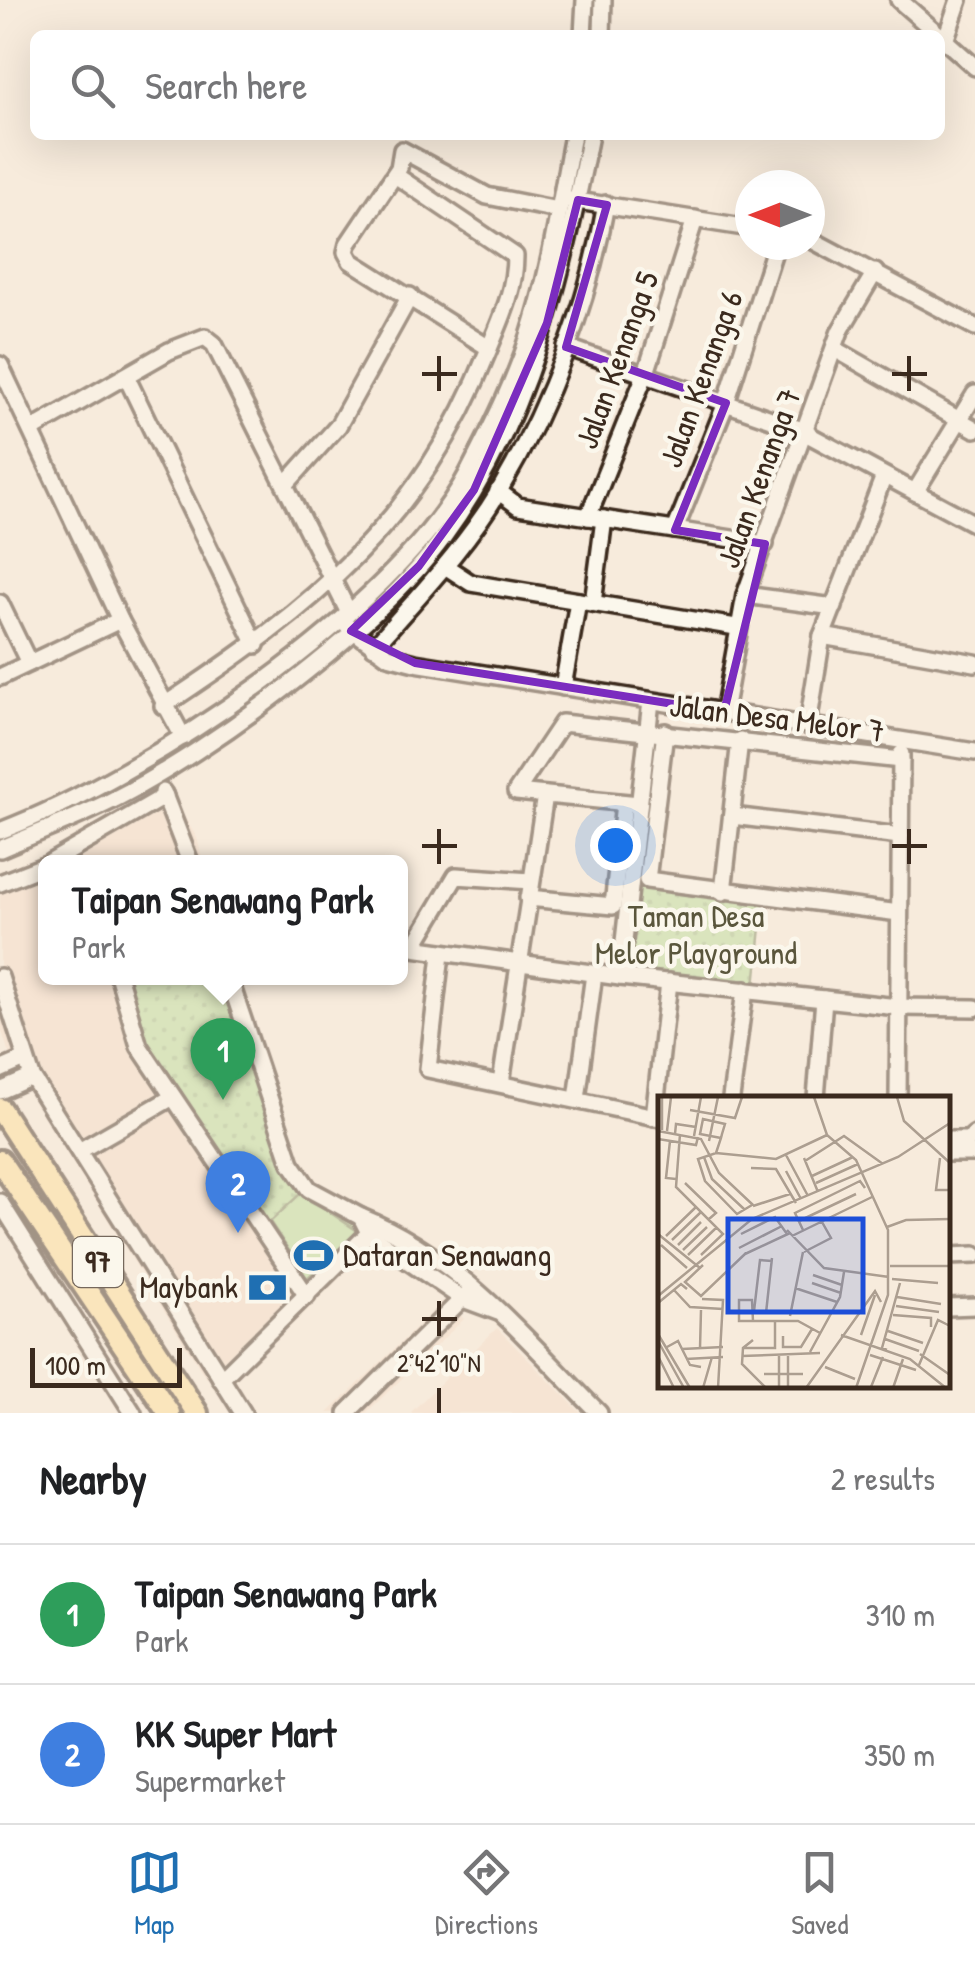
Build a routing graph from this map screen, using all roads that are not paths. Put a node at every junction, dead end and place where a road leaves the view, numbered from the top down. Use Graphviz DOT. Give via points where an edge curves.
graph roads {
  1 [pos="584,0"];
  2 [pos="603,0"];
  3 [pos="899,0"];
  4 [pos="959,0"];
  5 [pos="583,30"];
  6 [pos="602,30"];
  7 [pos="933,30"];
  8 [pos="944,30"];
  9 [pos="945,41"];
  10 [pos="975,67"];
  11 [pos="572,140"];
  12 [pos="588,140"];
  13 [pos="394,175"];
  14 [pos="565,203"];
  15 [pos="606,204"];
  16 [pos="695,220"];
  17 [pos="735,226"];
  18 [pos="825,247"];
  19 [pos="771,260"];
  20 [pos="875,272"];
  21 [pos="410,296"];
  22 [pos="975,328"];
  23 [pos="566,347"];
  24 [pos="489,348"];
  25 [pos="834,349"];
  26 [pos="0,365"];
  27 [pos="126,376"];
  28 [pos="645,376"];
  29 [pos="975,394"];
  30 [pos="726,403"];
  31 [pos="960,420"];
  32 [pos="975,429"];
  33 [pos="31,430"];
  34 [pos="807,433"];
  35 [pos="884,476"];
  36 [pos="286,484"];
  37 [pos="498,492"];
  38 [pos="916,492"];
  39 [pos="596,518"];
  40 [pos="975,524"];
  41 [pos="675,530"];
  42 [pos="764,544"];
  43 [pos="445,566"];
  44 [pos="331,580"];
  45 [pos="745,595"];
  46 [pos="585,602"];
  47 [pos="0,603"];
  48 [pos="834,607"];
  49 [pos="343,615"];
  50 [pos="120,620"];
  51 [pos="736,626"];
  52 [pos="352,631"];
  53 [pos="822,636"];
  54 [pos="256,644"];
  55 [pos="374,646"];
  56 [pos="975,662"];
  57 [pos="29,663"];
  58 [pos="0,677"];
  59 [pos="564,687"];
  60 [pos="651,701"];
  61 [pos="163,706"];
  62 [pos="724,712"];
  63 [pos="808,725"];
  64 [pos="648,730"];
  65 [pos="665,732"];
  66 [pos="183,737"];
  67 [pos="740,740"];
  68 [pos="901,740"];
  69 [pos="975,752"];
  70 [pos="145,760"];
  71 [pos="900,760"];
  72 [pos="154,775"];
  73 [pos="544,795"];
  74 [pos="166,796"];
  75 [pos="632,803"];
  76 [pos="732,816"];
  77 [pos="0,830"];
  78 [pos="900,836"];
  79 [pos="0,849"];
  80 [pos="81,855"];
  81 [pos="187,855"];
  82 [pos="38,868"];
  83 [pos="0,883"];
  84 [pos="530,890"];
  85 [pos="724,892"];
  86 [pos="899,914"];
  87 [pos="441,954"];
  88 [pos="519,960"];
  89 [pos="594,974"];
  90 [pos="0,977"];
  91 [pos="620,977"];
  92 [pos="670,982"];
  93 [pos="121,985"];
  94 [pos="231,985"];
  95 [pos="746,990"];
  96 [pos="824,999"];
  97 [pos="898,1006"];
  98 [pos="975,1008"];
  99 [pos="25,1059"];
  100 [pos="0,1070"];
  101 [pos="32,1076"];
  102 [pos="501,1083"];
  103 [pos="0,1090"];
  104 [pos="659,1096"];
  105 [pos="732,1096"];
  106 [pos="816,1096"];
  107 [pos="898,1096"];
  108 [pos="173,1097"];
  109 [pos="577,1098"];
  110 [pos="0,1109"];
  111 [pos="657,1118"];
  112 [pos="975,1134"];
  113 [pos="950,1140"];
  114 [pos="79,1152"];
  115 [pos="0,1160"];
  116 [pos="0,1202"];
  117 [pos="374,1230"];
  118 [pos="975,1255"];
  119 [pos="950,1256"];
  120 [pos="475,1285"];
  121 [pos="307,1296"];
  122 [pos="463,1300"];
  123 [pos="975,1306"];
  124 [pos="950,1307"];
  125 [pos="498,1312"];
  126 [pos="221,1378"];
  127 [pos="133,1413"];
  128 [pos="169,1413"];
  129 [pos="197,1413"];
  130 [pos="243,1413"];
  131 [pos="347,1413"];
  132 [pos="599,1413"];
  1 -- 5 [label="street"];
  2 -- 6 [label="street"];
  3 -- 7 [label="street"];
  4 -- 8 [label="street"];
  9 -- 10 [label="street"];
  11 -- 14 [label="street"];
  12 -- 14 [label="street"];
  13 -- 14 [label="street" via="402,150 487,196"];
  13 -- 21 [label="street" via="346,252 351,262"];
  13 -- 24 [label="street" via="515,256 506,309"];
  14 -- 15 [label="street"];
  14 -- 49 [label="street" via="534,320 467,474 425,537"];
  14 -- 52 [label="street" via="547,323 514,410 474,490 419,566"];
  15 -- 16 [label="street"];
  15 -- 23 [label="street"];
  16 -- 17 [label="street"];
  16 -- 28 [label="street, Jalan Kenanga 5"];
  18 -- 20 [label="street"];
  19 -- 30 [label="street, Jalan Kenanga 6"];
  20 -- 22 [label="street"];
  20 -- 25 [label="street, Jalan Kenanga 7"];
  21 -- 24 [label="street"];
  21 -- 36 [label="street" via="338,426"];
  23 -- 28 [label="street"];
  23 -- 37 [label="street"];
  24 -- 44 [label="street" via="471,396 412,494"];
  25 -- 31 [label="street"];
  25 -- 34 [label="street, Jalan Kenanga 7"];
  26 -- 33 [label="street"];
  27 -- 33 [label="street"];
  27 -- 36 [label="street" via="205,337"];
  27 -- 54 [label="street"];
  28 -- 30 [label="street"];
  28 -- 39 [label="street, Jalan Kenanga 5"];
  29 -- 31 [label="street"];
  30 -- 34 [label="street"];
  30 -- 41 [label="street, Jalan Kenanga 6"];
  31 -- 32 [label="street"];
  31 -- 38 [label="street"];
  33 -- 50 [label="street"];
  34 -- 35 [label="street"];
  34 -- 42 [label="street, Jalan Kenanga 7"];
  35 -- 38 [label="street"];
  35 -- 48 [label="street"];
  36 -- 44 [label="street"];
  37 -- 39 [label="street" via="518,506"];
  37 -- 43 [label="street"];
  38 -- 40 [label="street"];
  39 -- 41 [label="street"];
  39 -- 46 [label="street, Jalan Kenanga 5"];
  41 -- 42 [label="street"];
  42 -- 45 [label="street, Jalan Kenanga 7"];
  43 -- 46 [label="street" via="471,583"];
  43 -- 55 [label="street"];
  44 -- 49 [label="street"];
  44 -- 54 [label="street"];
  45 -- 48 [label="street"];
  45 -- 51 [label="street, Jalan Kenanga 7"];
  46 -- 51 [label="street"];
  46 -- 59 [label="street, Jalan Kenanga 5"];
  47 -- 57 [label="street"];
  48 -- 53 [label="street"];
  49 -- 52 [label="street"];
  49 -- 66 [label="street"];
  50 -- 57 [label="street"];
  50 -- 61 [label="street"];
  51 -- 62 [label="street, Jalan Kenanga 7"];
  52 -- 55 [label="street"];
  52 -- 72 [label="street" via="204,746"];
  53 -- 56 [label="street"];
  53 -- 63 [label="street"];
  54 -- 61 [label="street"];
  55 -- 59 [label="street" via="414,663"];
  57 -- 58 [label="street"];
  59 -- 60 [label="street"];
  60 -- 62 [label="street"];
  60 -- 64 [label="street"];
  61 -- 66 [label="street"];
  62 -- 63 [label="street"];
  63 -- 68 [label="street"];
  64 -- 65 [label="street, Jalan Desa Melor 7"];
  64 -- 73 [label="street, Jalan Desa Melor 7" via="562,723 516,792"];
  64 -- 75 [label="street"];
  65 -- 67 [label="street, Jalan Desa Melor 7"];
  65 -- 85 [label="street" via="647,880"];
  66 -- 70 [label="street"];
  67 -- 71 [label="street, Jalan Desa Melor 7"];
  67 -- 76 [label="street"];
  68 -- 69 [label="street"];
  68 -- 71 [label="street"];
  70 -- 72 [label="street"];
  70 -- 77 [label="street"];
  71 -- 78 [label="street"];
  72 -- 74 [label="street"];
  72 -- 79 [label="street"];
  73 -- 75 [label="street"];
  73 -- 84 [label="street"];
  74 -- 80 [label="street"];
  74 -- 81 [label="street"];
  75 -- 84 [label="street" via="614,906"];
  75 -- 91 [label="street"];
  76 -- 78 [label="street"];
  76 -- 85 [label="street"];
  78 -- 86 [label="street"];
  82 -- 83 [label="street"];
  84 -- 87 [label="street" via="456,876 413,944"];
  84 -- 88 [label="street"];
  85 -- 86 [label="street"];
  86 -- 97 [label="street"];
  87 -- 88 [label="street"];
  87 -- 102 [label="street" via="428,1069"];
  88 -- 89 [label="street"];
  88 -- 102 [label="street"];
  89 -- 91 [label="street"];
  89 -- 109 [label="street"];
  90 -- 99 [label="street"];
  91 -- 92 [label="street"];
  92 -- 95 [label="street"];
  92 -- 104 [label="street"];
  93 -- 108 [label="street" via="139,1046"];
  94 -- 117 [label="street" via="291,1163 309,1189"];
  95 -- 96 [label="street"];
  95 -- 105 [label="street"];
  96 -- 97 [label="street"];
  96 -- 106 [label="street"];
  97 -- 98 [label="street"];
  97 -- 107 [label="street"];
  99 -- 100 [label="street"];
  99 -- 101 [label="street"];
  101 -- 103 [label="street"];
  101 -- 114 [label="street"];
  102 -- 109 [label="street"];
  108 -- 114 [label="street"];
  108 -- 121 [label="street" via="256,1209"];
  109 -- 111 [label="street"];
  110 -- 129 [label="main road, 97"];
  112 -- 113 [label="street"];
  114 -- 126 [label="street"];
  115 -- 128 [label="main road, 97"];
  116 -- 127 [label="street"];
  117 -- 120 [label="street" via="447,1263"];
  117 -- 121 [label="street"];
  117 -- 122 [label="street"];
  118 -- 119 [label="street"];
  120 -- 122 [label="street"];
  120 -- 125 [label="street"];
  121 -- 126 [label="street"];
  122 -- 125 [label="street"];
  122 -- 131 [label="street"];
  123 -- 124 [label="street"];
  125 -- 132 [label="street"];
  126 -- 130 [label="street"];
}
